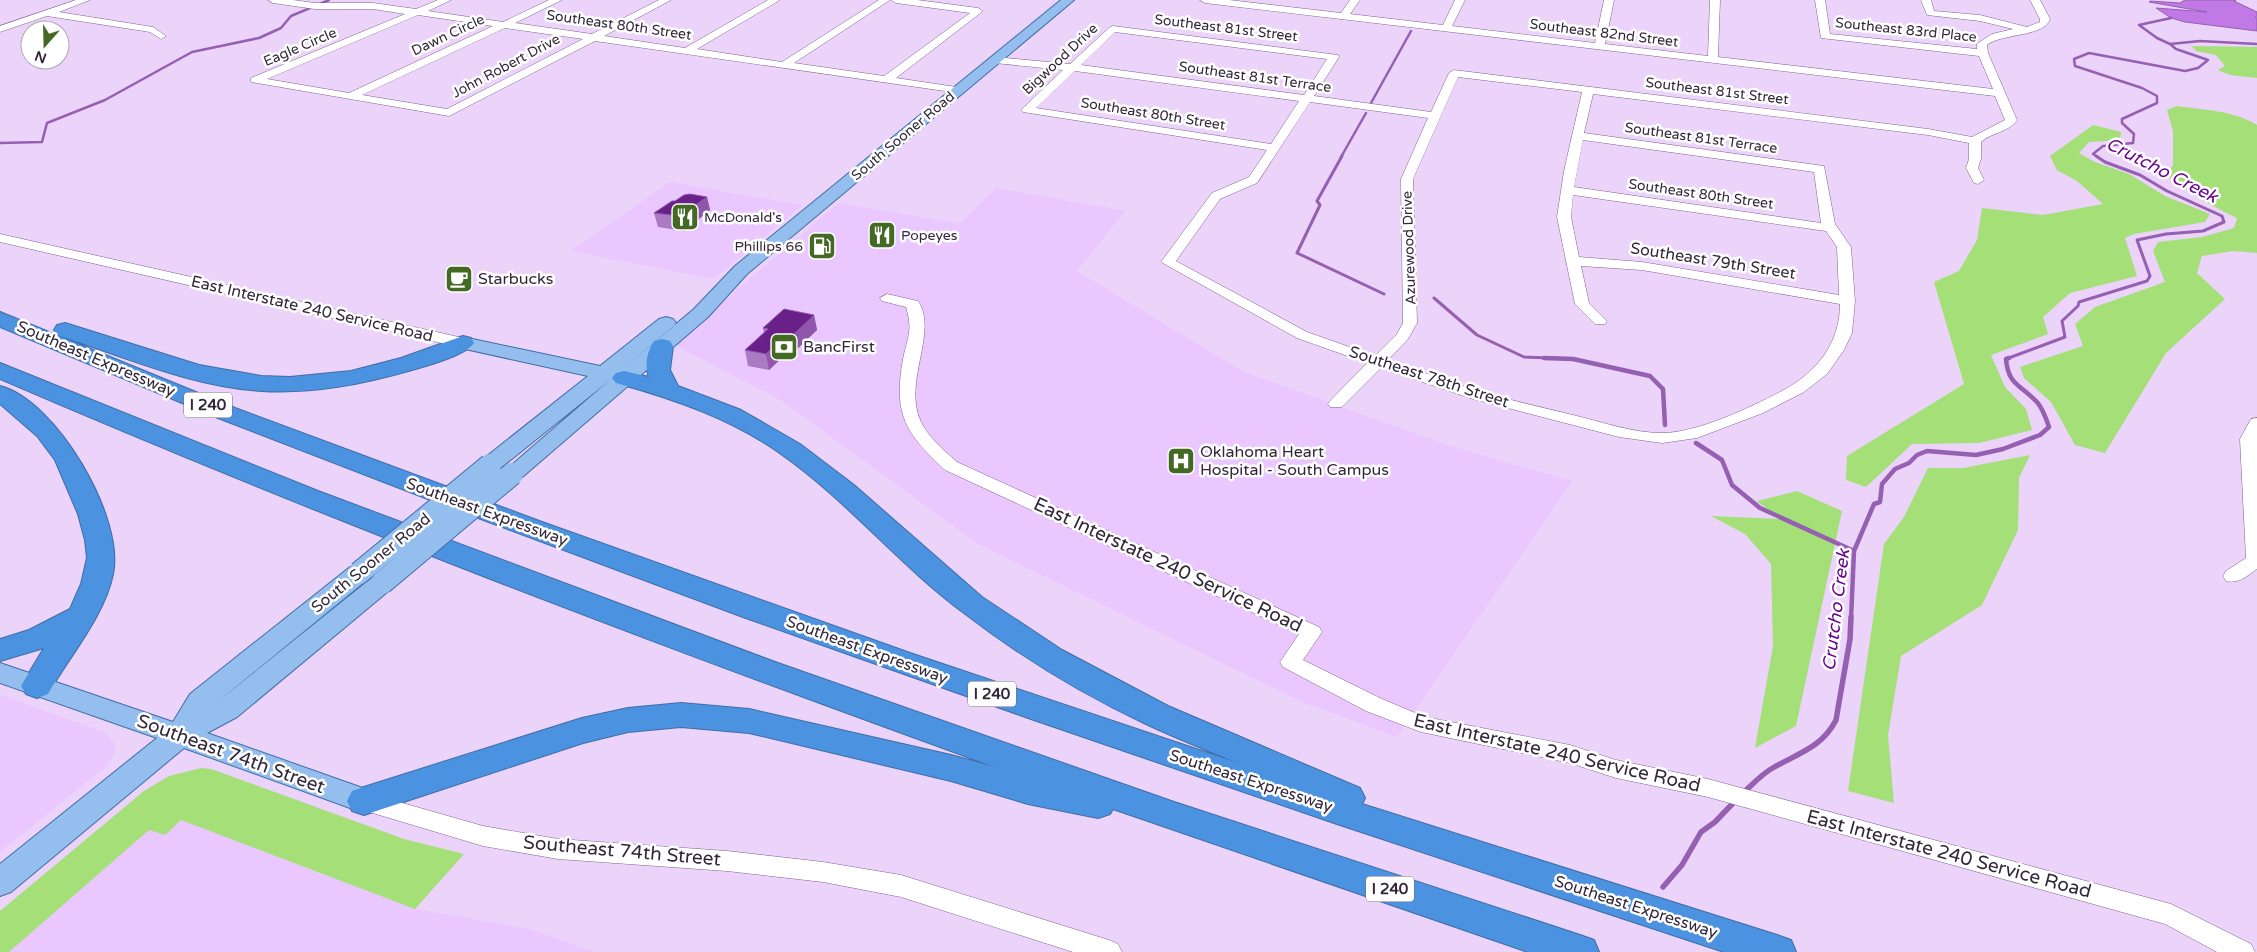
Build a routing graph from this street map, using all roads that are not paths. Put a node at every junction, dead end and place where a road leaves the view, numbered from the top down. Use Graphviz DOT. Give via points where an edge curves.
graph roads {
  1 [pos="86,0"];
  2 [pos="273,0"];
  3 [pos="339,0"];
  4 [pos="446,0"];
  5 [pos="557,0"];
  6 [pos="666,0"];
  7 [pos="775,0"];
  8 [pos="885,0"];
  9 [pos="896,0"];
  10 [pos="1068,0"];
  11 [pos="1205,0"];
  12 [pos="1355,0"];
  13 [pos="1460,0"];
  14 [pos="1610,0"];
  15 [pos="1715,0"];
  16 [pos="1820,0"];
  17 [pos="1926,0"];
  18 [pos="2035,0"];
  19 [pos="1247,2"];
  20 [pos="325,6"];
  21 [pos="417,12"];
  22 [pos="46,13"];
  23 [pos="1344,16"];
  24 [pos="505,24"];
  25 [pos="1446,28"];
  26 [pos="0,29"];
  27 [pos="1113,29"];
  28 [pos="2027,30"];
  29 [pos="161,36"];
  30 [pos="595,37"];
  31 [pos="1599,46"];
  32 [pos="688,50"];
  33 [pos="1983,53"];
  34 [pos="998,57"];
  35 [pos="1713,60"];
  36 [pos="784,65"];
  37 [pos="1072,67"];
  38 [pos="1454,73"];
  39 [pos="887,80"];
  40 [pos="959,90"];
  41 [pos="1588,90"];
  42 [pos="2000,93"];
  43 [pos="351,96"];
  44 [pos="1306,99"];
  45 [pos="1027,110"];
  46 [pos="1434,116"];
  47 [pos="1578,136"];
  48 [pos="1976,141"];
  49 [pos="1274,148"];
  50 [pos="1820,169"];
  51 [pos="1978,180"];
  52 [pos="1566,190"];
  53 [pos="1831,228"];
  54 [pos="0,238"];
  55 [pos="1573,261"];
  56 [pos="738,272"];
  57 [pos="887,298"];
  58 [pos="1848,301"];
  59 [pos="0,314"];
  60 [pos="0,319"];
  61 [pos="1600,322"];
  62 [pos="463,343"];
  63 [pos="662,346"];
  64 [pos="1378,362"];
  65 [pos="0,370"];
  66 [pos="613,375"];
  67 [pos="669,391"];
  68 [pos="0,393"];
  69 [pos="1336,404"];
  70 [pos="2257,423"];
  71 [pos="2233,576"];
  72 [pos="371,578"];
  73 [pos="82,613"];
  74 [pos="0,650"];
  75 [pos="0,673"];
  76 [pos="37,686"];
  77 [pos="180,734"];
  78 [pos="364,801"];
  79 [pos="1200,825"];
  80 [pos="1484,859"];
  81 [pos="0,882"];
  82 [pos="1109,952"];
  83 [pos="1580,952"];
  84 [pos="1778,952"];
  85 [pos="2242,952"];
  1 -- 22 [label="street"];
  2 -- 20 [label="street, Southeast 80th Street"];
  3 -- 20 [label="street"];
  4 -- 21 [label="street, Eagle Circle"];
  5 -- 24 [label="street, Dawn Circle"];
  6 -- 30 [label="street, John Robert Drive"];
  7 -- 32 [label="street"];
  8 -- 36 [label="street"];
  9 -- 39 [label="street" via="978,11"];
  10 -- 34 [label="main road, South Sooner Road"];
  11 -- 19 [label="street, Southeast 82nd Street"];
  12 -- 23 [label="street"];
  13 -- 25 [label="street"];
  14 -- 31 [label="street"];
  15 -- 35 [label="street"];
  16 -- 33 [label="street, Southeast 83rd Place" via="1825,36"];
  17 -- 28 [label="street" via="1930,13 1986,19"];
  18 -- 28 [label="street" via="2045,21 2039,27"];
  19 -- 23 [label="street, Southeast 82nd Street"];
  20 -- 21 [label="street, Southeast 80th Street" via="373,6"];
  21 -- 24 [label="street, Southeast 80th Street"];
  21 -- 43 [label="street, Eagle Circle" via="255,80"];
  22 -- 26 [label="street"];
  22 -- 29 [label="street" via="153,30"];
  23 -- 25 [label="street, Southeast 82nd Street"];
  24 -- 30 [label="street, Southeast 80th Street"];
  24 -- 43 [label="street, Dawn Circle"];
  25 -- 31 [label="street, Southeast 82nd Street"];
  27 -- 37 [label="street, Bigwood Drive"];
  27 -- 44 [label="street, Southeast 81st Street" via="1334,57"];
  28 -- 33 [label="street" via="1986,40 1982,44"];
  30 -- 32 [label="street, Southeast 80th Street"];
  30 -- 43 [label="street, John Robert Drive" via="448,113"];
  31 -- 35 [label="street, Southeast 82nd Street"];
  32 -- 36 [label="street, Southeast 80th Street"];
  33 -- 42 [label="street"];
  34 -- 37 [label="street, Southeast 81st Terrace"];
  34 -- 40 [label="main road, South Sooner Road"];
  35 -- 42 [label="street, Southeast 82nd Street"];
  36 -- 39 [label="street, Southeast 80th Street"];
  37 -- 44 [label="street, Southeast 81st Terrace"];
  37 -- 45 [label="street, Bigwood Drive"];
  38 -- 41 [label="street, Southeast 81st Street"];
  38 -- 46 [label="street, Azurewood Drive"];
  39 -- 40 [label="street, Southeast 80th Street"];
  40 -- 56 [label="main road, South Sooner Road"];
  41 -- 47 [label="street"];
  41 -- 48 [label="street, Southeast 81st Street" via="1928,132"];
  42 -- 48 [label="street" via="2010,123 1983,133"];
  44 -- 46 [label="street, Southeast 81st Terrace"];
  44 -- 49 [label="street"];
  45 -- 49 [label="street, Southeast 80th Street"];
  46 -- 64 [label="street, Azurewood Drive" via="1407,179 1410,323 1403,336"];
  47 -- 50 [label="street, Southeast 81st Terrace"];
  47 -- 52 [label="street"];
  48 -- 51 [label="street" via="1972,168"];
  49 -- 64 [label="street, Southeast 78th Street" via="1253,180 1216,196 1168,262 1302,335"];
  50 -- 53 [label="street, Southeast 78th Street" via="1826,217"];
  52 -- 53 [label="street, Southeast 80th Street"];
  52 -- 55 [label="street" via="1564,217"];
  53 -- 58 [label="street, Southeast 78th Street" via="1844,247"];
  54 -- 62 [label="street, East Interstate 240 Service Road"];
  55 -- 58 [label="street, Southeast 79th Street" via="1642,266"];
  55 -- 61 [label="street" via="1582,304"];
  56 -- 63 [label="main road, South Sooner Road" via="701,313"];
  56 -- 66 [label="main road, South Sooner Road" via="683,310"];
  57 -- 85 [label="street, East Interstate 240 Service Road" via="913,304 918,322 907,380 909,412 916,430 951,466 1312,632 1290,662 1374,705 1430,726 1570,754 1616,769 1708,788 2171,916"];
  58 -- 64 [label="street, Southeast 78th Street" via="1841,340 1830,360 1798,389 1757,410 1691,434 1662,438 1620,432 1498,402"];
  59 -- 62 [label="highway" via="215,377 259,383 305,382 360,375 427,359"];
  60 -- 80 [label="highway, Southeast Expressway / I 240" via="222,411 647,571 917,669"];
  62 -- 66 [label="main road, East Interstate 240 Service Road"];
  63 -- 66 [label="main road, South Sooner Road"];
  63 -- 67 [label="highway" via="658,375"];
  64 -- 69 [label="street, Azurewood Drive"];
  65 -- 79 [label="highway, I 240" via="103,415 636,624"];
  66 -- 67 [label="highway"];
  66 -- 72 [label="main road, South Sooner Road, bridge" via="490,465"];
  66 -- 72 [label="main road, South Sooner Road, bridge" via="512,474"];
  67 -- 80 [label="highway" via="756,427 791,449 949,586 998,624 1090,681 1195,732"];
  68 -- 73 [label="highway" via="37,422 57,444 73,467 86,495 100,540 101,563 96,585"];
  70 -- 71 [label="street" via="2248,439 2256,561"];
  72 -- 77 [label="main road, South Sooner Road" via="227,710"];
  73 -- 74 [label="highway" via="40,638"];
  73 -- 76 [label="highway"];
  75 -- 76 [label="main road, Southeast 74th Street"];
  76 -- 77 [label="main road, Southeast 74th Street"];
  77 -- 78 [label="main road, Southeast 74th Street"];
  77 -- 81 [label="main road, South Sooner Road"];
  78 -- 79 [label="highway" via="582,731 637,719 681,715 749,721 932,763 1028,790"];
  78 -- 82 [label="street, Southeast 74th Street" via="473,834 558,849 737,862 823,872 901,886"];
  79 -- 83 [label="highway, I 240"];
  80 -- 84 [label="highway, Southeast Expressway / I 240"];
}
